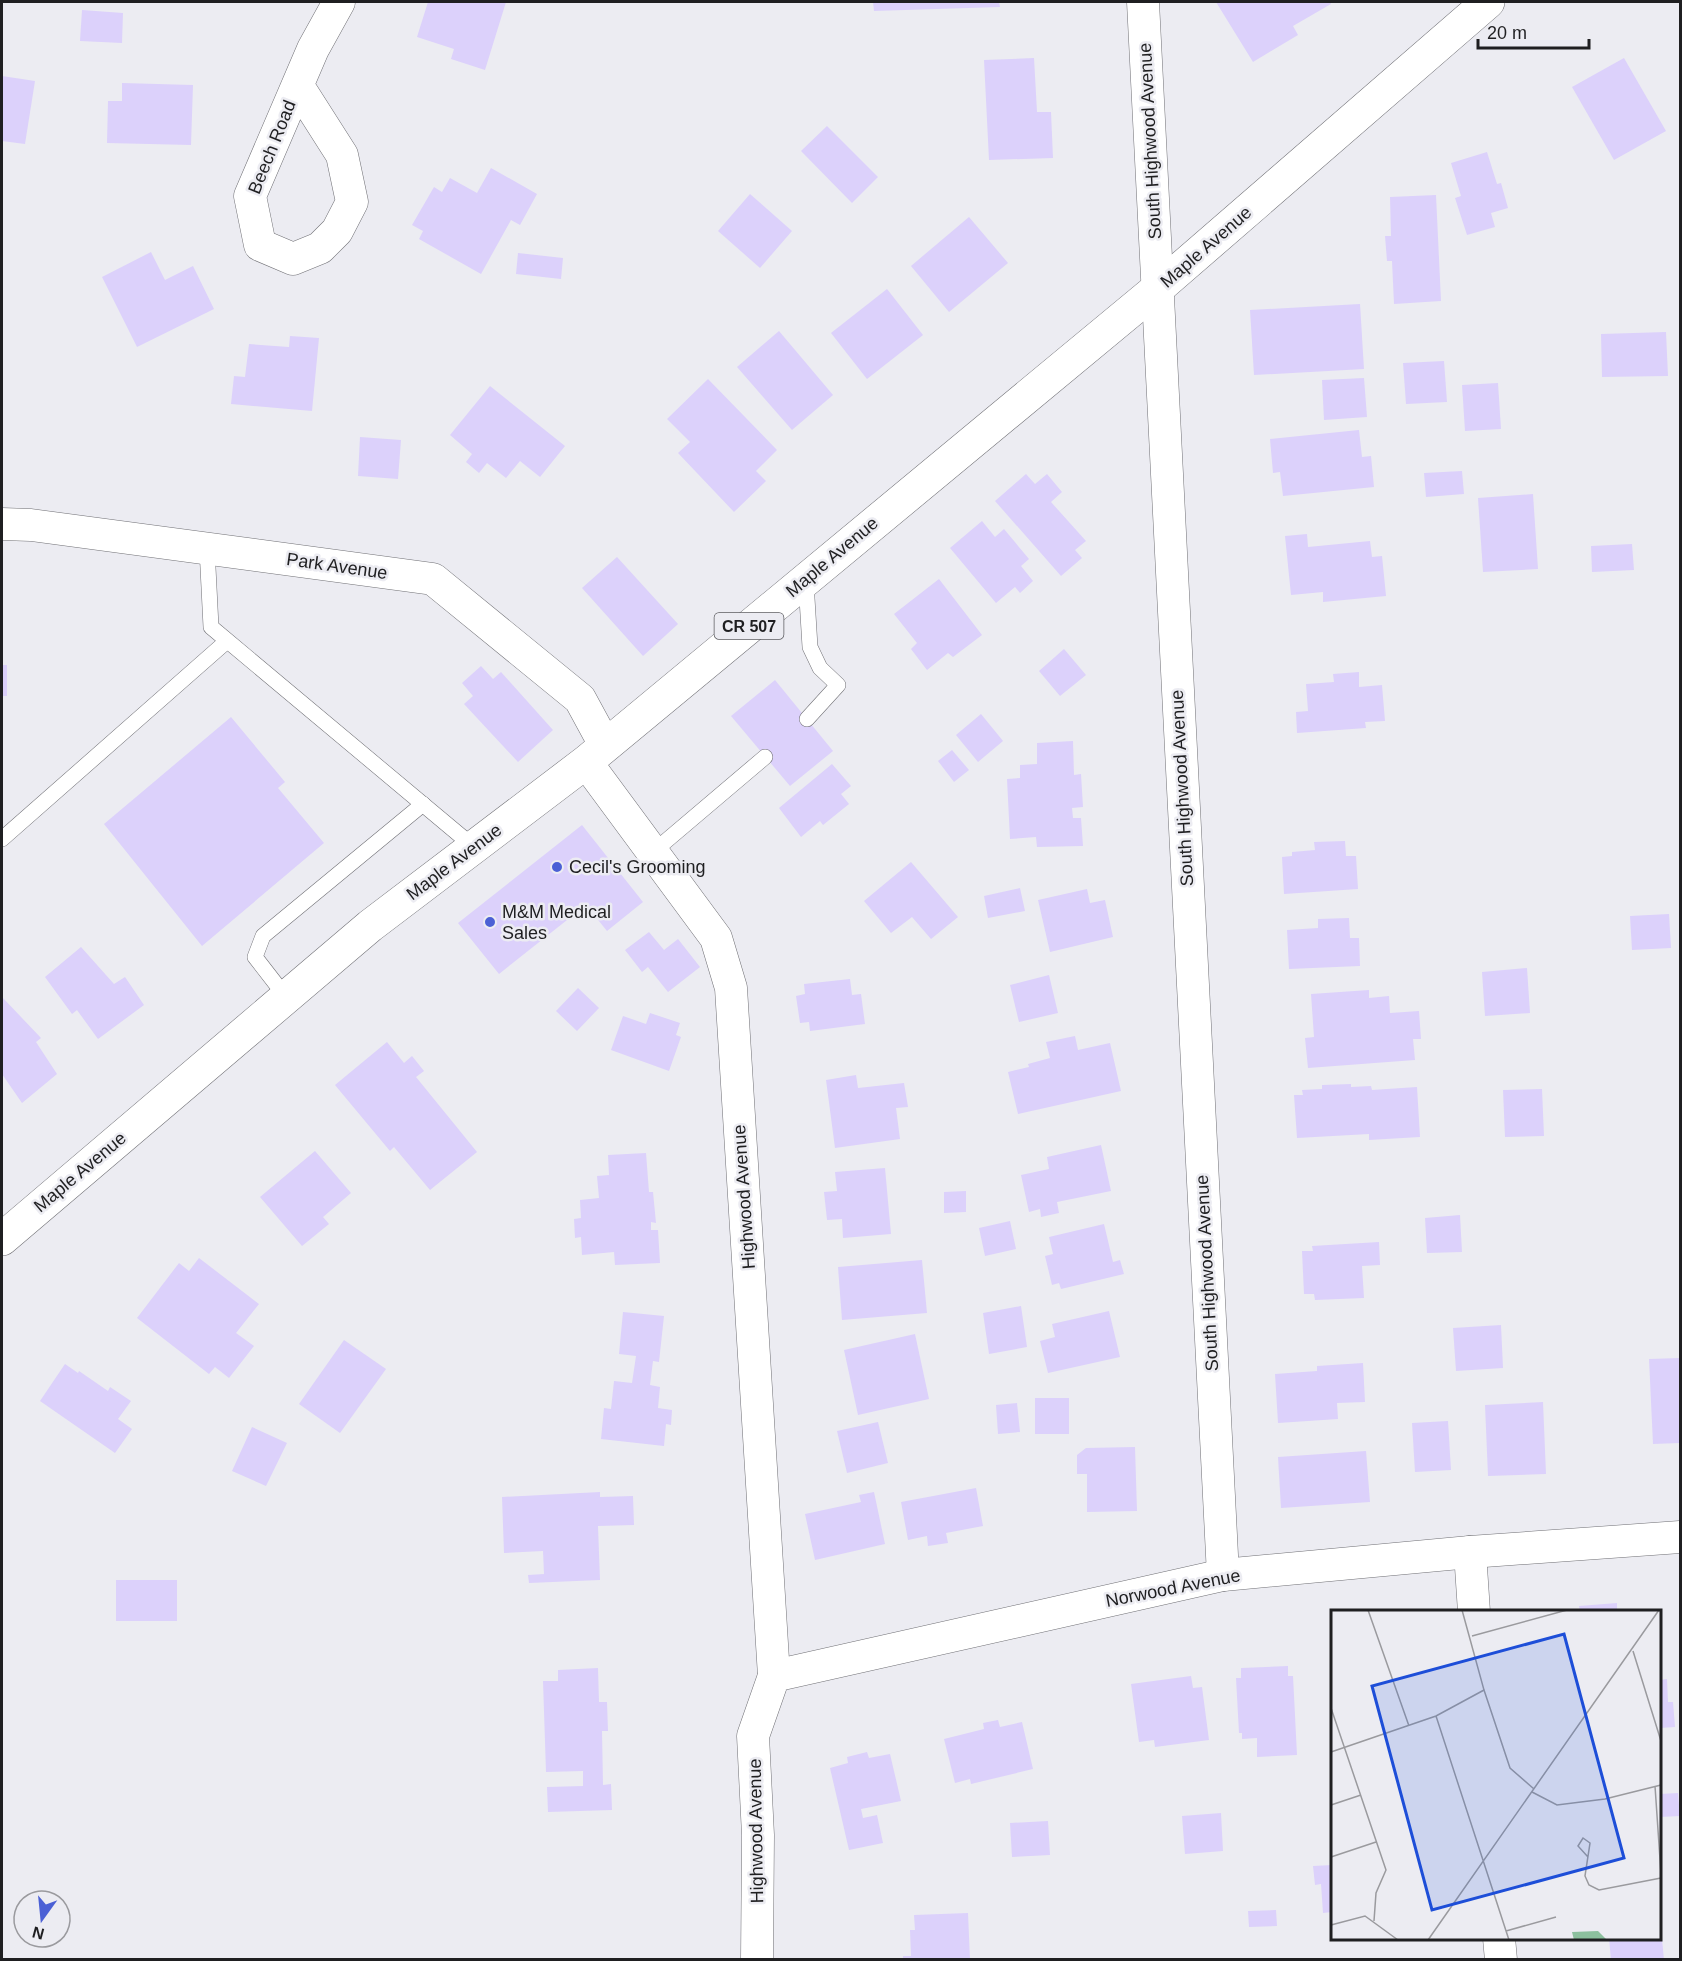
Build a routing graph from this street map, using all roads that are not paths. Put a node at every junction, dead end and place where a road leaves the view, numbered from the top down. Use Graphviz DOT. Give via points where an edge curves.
graph roads {
  1 [pos="339,2"];
  2 [pos="1143,2"];
  3 [pos="1488,2"];
  4 [pos="298,86"];
  5 [pos="1157,290"];
  6 [pos="2,524"];
  7 [pos="207,548"];
  8 [pos="806,579"];
  9 [pos="227,641"];
  10 [pos="807,719"];
  11 [pos="595,754"];
  12 [pos="765,757"];
  13 [pos="423,804"];
  14 [pos="2,839"];
  15 [pos="474,847"];
  16 [pos="653,852"];
  17 [pos="286,997"];
  18 [pos="2,1239"];
  19 [pos="1680,1537"];
  20 [pos="1470,1551"];
  21 [pos="1223,1575"];
  22 [pos="1474,1610"];
  23 [pos="769,1691"];
  24 [pos="1499,1940"];
  25 [pos="757,1959"];
  26 [pos="1501,1959"];
  1 -- 4 [label="street, Beech Road"];
  2 -- 5 [label="street, South Highwood Avenue"];
  3 -- 5 [label="main road, Maple Avenue / CR 507"];
  4 -- 4 [label="street, Beech Road" via="250,196 260,245 293,259 320,248 337,231 352,202 342,155"];
  5 -- 8 [label="main road, Maple Avenue / CR 507"];
  5 -- 21 [label="street, South Highwood Avenue"];
  6 -- 7 [label="street, Park Avenue"];
  7 -- 9 [label="lane" via="211,627"];
  7 -- 11 [label="street, Park Avenue" via="434,579 580,699"];
  8 -- 10 [label="lane" via="810,647 820,668 838,685"];
  8 -- 11 [label="main road, Maple Avenue / CR 507"];
  9 -- 13 [label="lane"];
  9 -- 14 [label="lane"];
  11 -- 15 [label="main road, Maple Avenue / CR 507"];
  11 -- 16 [label="street, Highwood Avenue"];
  12 -- 16 [label="lane"];
  13 -- 15 [label="lane"];
  13 -- 17 [label="lane" via="263,936 255,957"];
  15 -- 17 [label="main road, Maple Avenue / CR 507" via="370,926"];
  16 -- 23 [label="street, Highwood Avenue" via="716,938 731,988"];
  17 -- 18 [label="main road, Maple Avenue / CR 507"];
  19 -- 20 [label="street, Norwood Avenue"];
  20 -- 21 [label="street, Norwood Avenue"];
  20 -- 22 [label="street"];
  21 -- 23 [label="street, Norwood Avenue"];
  23 -- 25 [label="street, Highwood Avenue" via="753,1736 758,1835"];
  24 -- 26 [label="street"];
}
